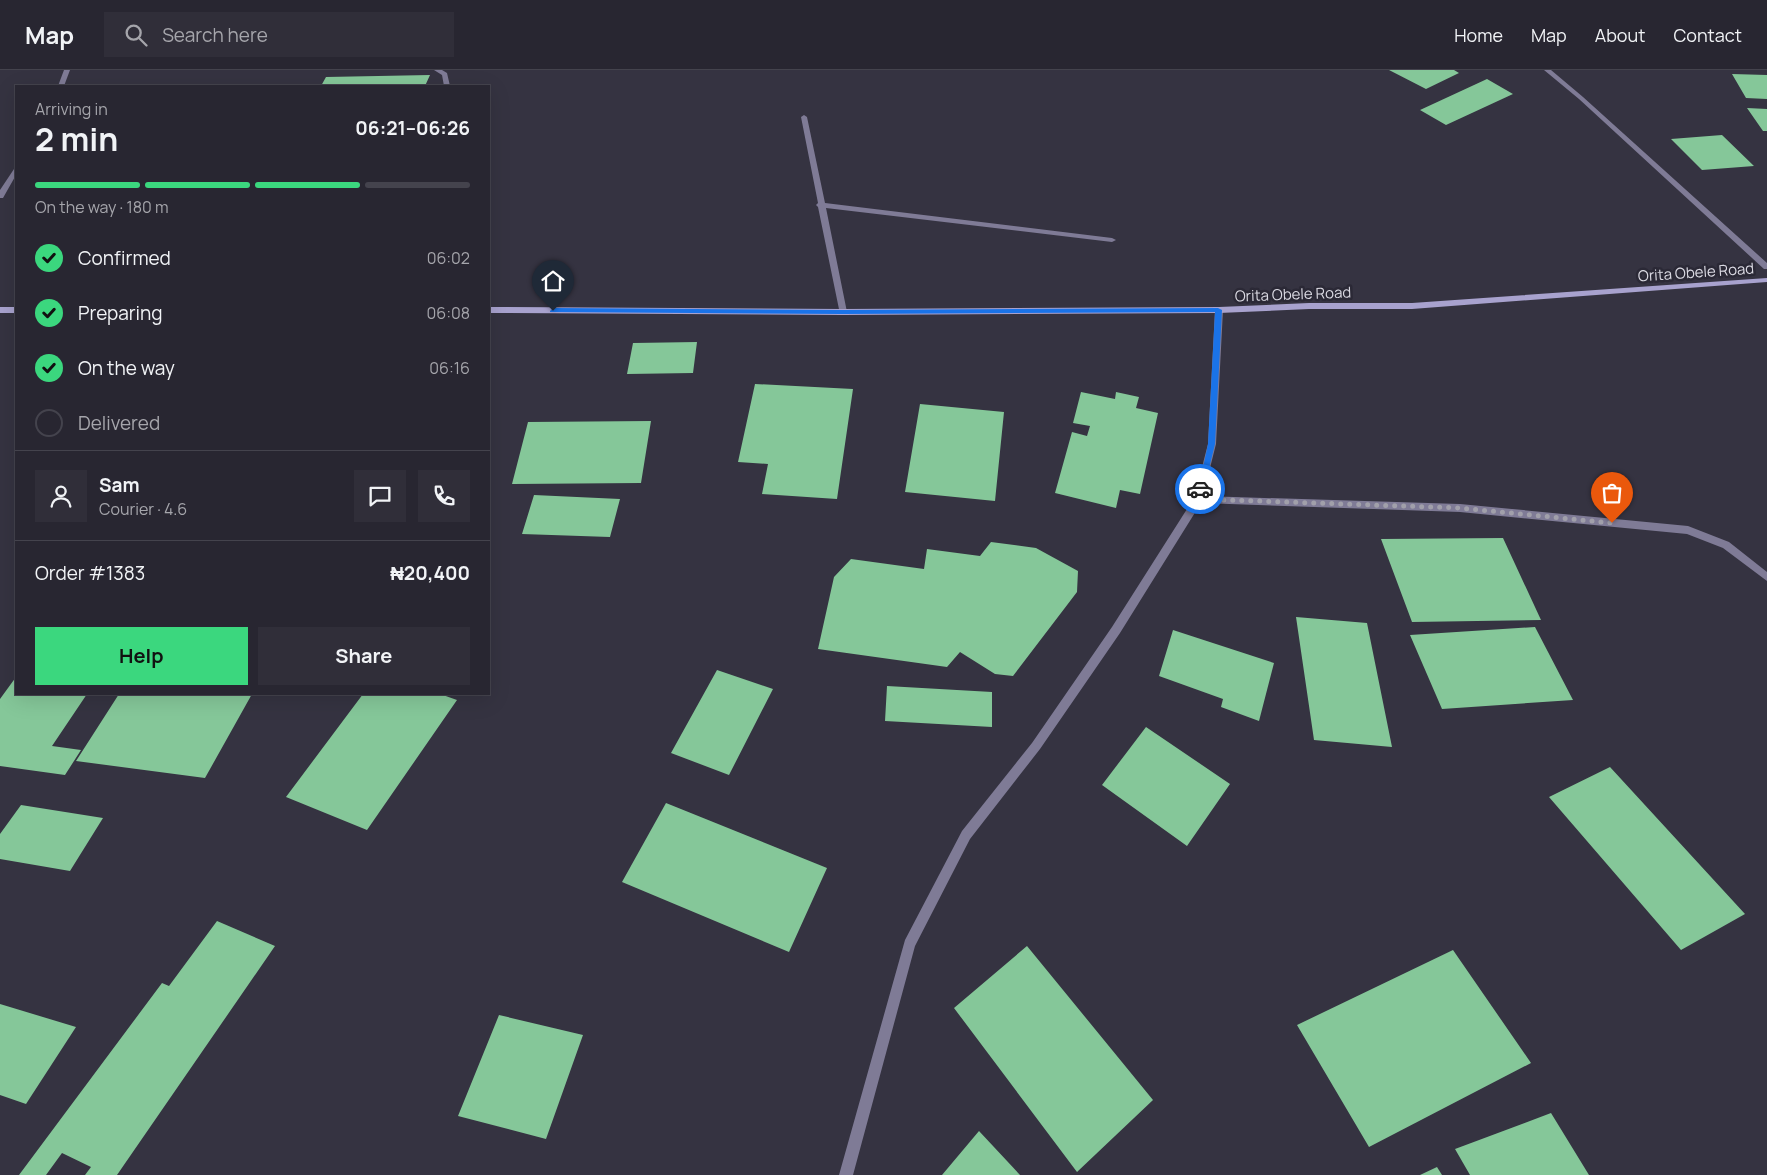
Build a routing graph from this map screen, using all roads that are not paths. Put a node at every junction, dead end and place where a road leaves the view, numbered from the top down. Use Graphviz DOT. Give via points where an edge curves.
graph roads {
  1 [pos="67,70"];
  2 [pos="437,70"];
  3 [pos="1547,70"];
  4 [pos="61,85"];
  5 [pos="447,85"];
  6 [pos="804,117"];
  7 [pos="15,172"];
  8 [pos="0,196"];
  9 [pos="820,205"];
  10 [pos="1112,240"];
  11 [pos="1767,268"];
  12 [pos="1767,280"];
  13 [pos="0,310"];
  14 [pos="15,310"];
  15 [pos="490,310"];
  16 [pos="1218,310"];
  17 [pos="843,312"];
  18 [pos="1198,499"];
  19 [pos="1767,577"];
  20 [pos="846,1175"];
  1 -- 4 [label="street"];
  2 -- 5 [label="street" via="445,74"];
  3 -- 11 [label="street"];
  6 -- 9 [label="street"];
  7 -- 8 [label="street"];
  9 -- 10 [label="street"];
  9 -- 17 [label="street"];
  12 -- 16 [label="main road, Orita Obele Road" via="1412,306"];
  13 -- 14 [label="main road"];
  15 -- 17 [label="main road, Orita Obele Road"];
  16 -- 17 [label="main road, Orita Obele Road"];
  16 -- 18 [label="street" via="1212,444"];
  18 -- 19 [label="street" via="1460,508 1688,530 1726,545"];
  18 -- 20 [label="street" via="1116,630 1047,730 966,835 909,944"];
}
